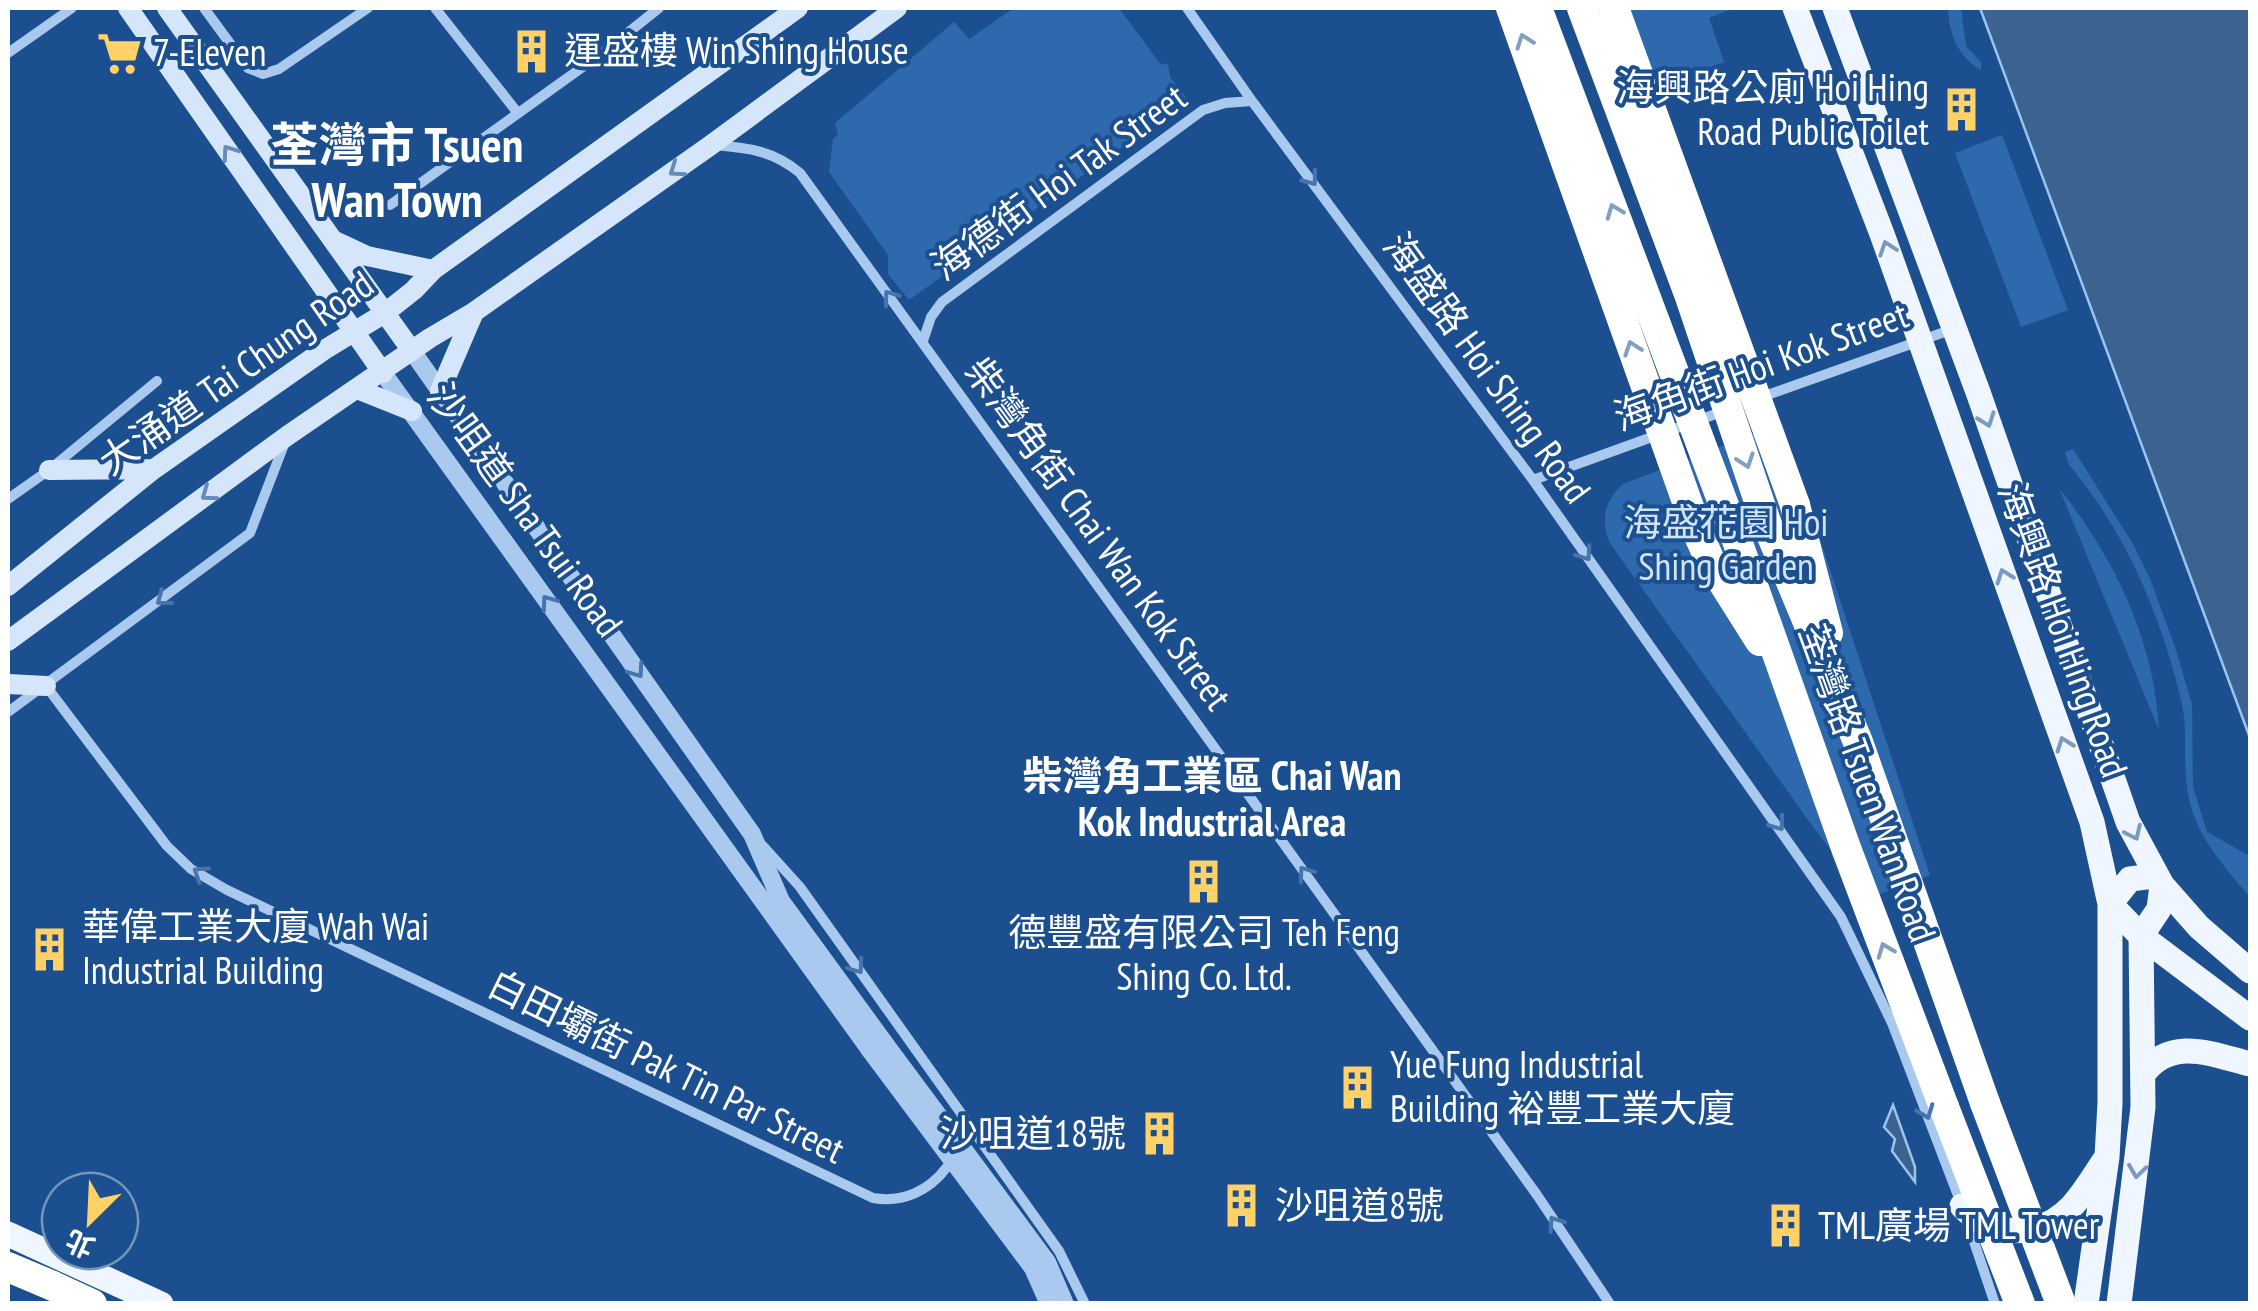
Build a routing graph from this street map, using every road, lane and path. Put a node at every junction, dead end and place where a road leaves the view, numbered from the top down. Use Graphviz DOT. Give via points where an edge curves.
graph roads {
  1 [pos="72,8"];
  2 [pos="128,8"];
  3 [pos="167,8"];
  4 [pos="204,8"];
  5 [pos="368,8"];
  6 [pos="435,8"];
  7 [pos="660,8"];
  8 [pos="798,8"];
  9 [pos="897,8"];
  10 [pos="1187,8"];
  11 [pos="1512,8"];
  12 [pos="1538,8"];
  13 [pos="1582,8"];
  14 [pos="1614,8"];
  15 [pos="1796,8"];
  16 [pos="1835,8"];
  17 [pos="8,54"];
  18 [pos="1252,100"];
  19 [pos="517,112"];
  20 [pos="711,145"];
  21 [pos="390,205"];
  22 [pos="359,262"];
  23 [pos="433,270"];
  24 [pos="474,312"];
  25 [pos="385,313"];
  26 [pos="1953,329"];
  27 [pos="354,330"];
  28 [pos="1919,340"];
  29 [pos="922,341"];
  30 [pos="412,351"];
  31 [pos="383,372"];
  32 [pos="157,382"];
  33 [pos="356,389"];
  34 [pos="440,391"];
  35 [pos="412,411"];
  36 [pos="287,436"];
  37 [pos="154,468"];
  38 [pos="49,470"];
  39 [pos="1532,480"];
  40 [pos="8,498"];
  41 [pos="8,586"];
  42 [pos="8,641"];
  43 [pos="11,684"];
  44 [pos="46,686"];
  45 [pos="1788,686"];
  46 [pos="8,712"];
  47 [pos="1858,742"];
  48 [pos="752,834"];
  49 [pos="2158,881"];
  50 [pos="2110,904"];
  51 [pos="775,906"];
  52 [pos="2141,936"];
  53 [pos="2250,971"];
  54 [pos="2250,1018"];
  55 [pos="877,1045"];
  56 [pos="2250,1064"];
  57 [pos="2143,1074"];
  58 [pos="967,1121"];
  59 [pos="962,1133"];
  60 [pos="2107,1157"];
  61 [pos="947,1168"];
  62 [pos="1962,1206"];
  63 [pos="8,1234"];
  64 [pos="31,1260"];
  65 [pos="92,1304"];
  66 [pos="161,1304"];
  67 [pos="1049,1304"];
  68 [pos="1066,1304"];
  69 [pos="1085,1304"];
  70 [pos="1610,1304"];
  71 [pos="1995,1304"];
  72 [pos="2020,1304"];
  73 [pos="2061,1304"];
  74 [pos="2086,1304"];
  75 [pos="2119,1304"];
  1 -- 17 [label="street"];
  27 -- 2 [label="main road, 沙咀道 Sha Tsui Road, one-way"];
  3 -- 22 [label="main road" via="332,240"];
  4 -- 5 [label="street" via="248,68 263,74 279,70"];
  6 -- 19 [label="street"];
  7 -- 19 [label="street"];
  8 -- 23 [label="main road, 大涌道 Tai Chung Road"];
  9 -- 20 [label="main road"];
  10 -- 18 [label="street, 海盛路 Hoi Shing Road"];
  45 -- 11 [label="highway, one-way, bridge" via="1700,538"];
  45 -- 12 [label="highway, 荃灣路 Tsuen Wan Road, one-way, bridge"];
  13 -- 47 [label="highway, 荃灣路 Tsuen Wan Road, one-way, bridge" via="1774,543"];
  14 -- 47 [label="highway, bridge" via="1795,506"];
  28 -- 15 [label="main road, 海興路 Hoi Hing Road, one-way"];
  16 -- 26 [label="main road, 海興路 Hoi Hing Road"];
  18 -- 29 [label="street, 海德街 Hoi Tak Street" via="1203,110 942,302"];
  18 -- 39 [label="street, 海盛路 Hoi Shing Road, one-way"];
  19 -- 21 [label="street"];
  20 -- 24 [label="main road, one-way"];
  29 -- 20 [label="street, 柴灣角街 Chai Wan Kok Street, one-way" via="800,172 762,150"];
  22 -- 23 [label="main road"];
  22 -- 25 [label="main road, 沙咀道 Sha Tsui Road"];
  23 -- 25 [label="main road, 大涌道 Tai Chung Road"];
  24 -- 30 [label="main road"];
  24 -- 34 [label="main road"];
  25 -- 27 [label="main road, 大涌道 Tai Chung Road"];
  25 -- 30 [label="main road, 沙咀道 Sha Tsui Road"];
  26 -- 28 [label="street, 海角街 Hoi Kok Street"];
  26 -- 49 [label="main road, 海興路 Hoi Hing Road, one-way" via="2128,822"];
  27 -- 31 [label="main road, 沙咀道 Sha Tsui Road"];
  27 -- 37 [label="main road, 大涌道 Tai Chung Road"];
  28 -- 39 [label="street, 海角街 Hoi Kok Street"];
  50 -- 28 [label="main road, 海興路 Hoi Hing Road, one-way" via="2092,822"];
  70 -- 29 [label="street, 柴灣角街 Chai Wan Kok Street, one-way"];
  30 -- 31 [label="main road"];
  30 -- 34 [label="street, 沙咀道 Sha Tsui Road"];
  31 -- 33 [label="main road"];
  31 -- 35 [label="street, 沙咀道 Sha Tsui Road"];
  32 -- 38 [label="street"];
  33 -- 35 [label="main road"];
  33 -- 36 [label="main road"];
  34 -- 48 [label="street, 沙咀道 Sha Tsui Road, one-way"];
  51 -- 35 [label="street, 沙咀道 Sha Tsui Road, one-way"];
  36 -- 42 [label="main road, one-way"];
  36 -- 44 [label="street, one-way" via="250,534"];
  37 -- 38 [label="main road"];
  37 -- 41 [label="main road, 大涌道 Tai Chung Road"];
  38 -- 40 [label="street"];
  39 -- 62 [label="street, 海盛路 Hoi Shing Road, one-way" via="1842,917 1892,1023"];
  43 -- 44 [label="main road"];
  44 -- 46 [label="street"];
  61 -- 44 [label="street, 白田壩街 Pak Tin Par Street, one-way" via="915,1194 873,1198 227,890 167,846"];
  72 -- 45 [label="highway, 荃灣路 Tsuen Wan Road, one-way, bridge"];
  47 -- 73 [label="highway, 荃灣路 Tsuen Wan Road, bridge"];
  48 -- 51 [label="street, 沙咀道 Sha Tsui Road"];
  48 -- 58 [label="street, 沙咀道 Sha Tsui Road, one-way" via="800,887"];
  49 -- 50 [label="main road" via="2130,879"];
  49 -- 52 [label="main road" via="2159,909"];
  49 -- 53 [label="main road, 海興路 Hoi Hing Road"];
  50 -- 52 [label="main road"];
  50 -- 60 [label="main road, 海興路 Hoi Hing Road"];
  51 -- 55 [label="street, 沙咀道 Sha Tsui Road"];
  52 -- 54 [label="main road"];
  52 -- 57 [label="main road"];
  55 -- 67 [label="street, bridge" via="1033,1268"];
  55 -- 68 [label="street, bridge" via="1046,1262"];
  56 -- 57 [label="main road" via="2178,1049 2154,1058"];
  57 -- 75 [label="main road, one-way" via="2140,1152"];
  58 -- 59 [label="street"];
  58 -- 69 [label="street, 沙咀道 Sha Tsui Road" via="1059,1251"];
  60 -- 62 [label="main road" via="2072,1206 2040,1227 1988,1227"];
  60 -- 74 [label="main road, 海興路 Hoi Hing Road"];
  62 -- 71 [label="street, 海盛路 Hoi Shing Road"];
  63 -- 64 [label="main road"];
  64 -- 65 [label="highway, bridge"];
  64 -- 66 [label="main road"];
}
